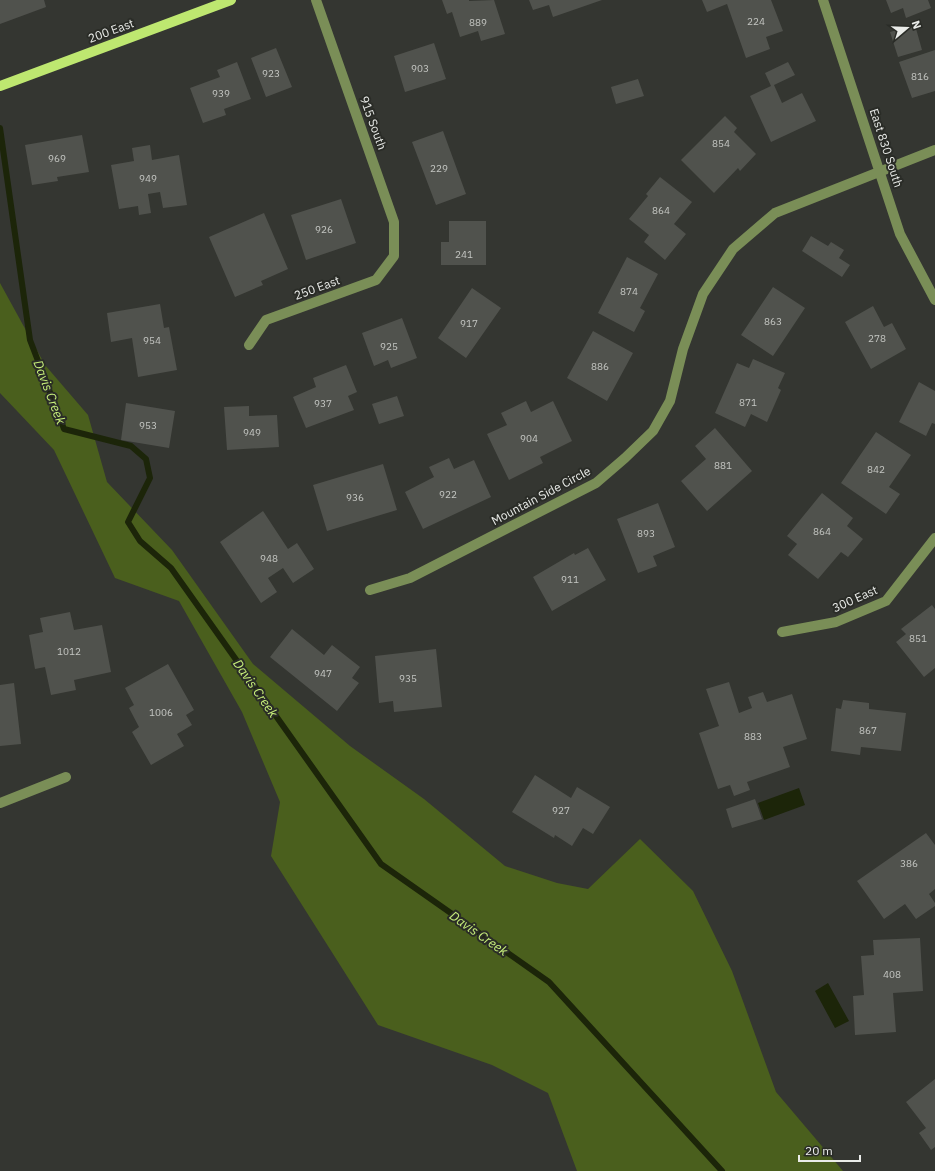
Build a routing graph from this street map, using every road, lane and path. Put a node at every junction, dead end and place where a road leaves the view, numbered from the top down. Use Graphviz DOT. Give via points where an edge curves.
graph roads {
  1 [pos="229,0"];
  2 [pos="316,0"];
  3 [pos="823,0"];
  4 [pos="0,86"];
  5 [pos="935,150"];
  6 [pos="880,171"];
  7 [pos="394,256"];
  8 [pos="935,300"];
  9 [pos="249,345"];
  10 [pos="935,538"];
  11 [pos="370,590"];
  12 [pos="782,632"];
  13 [pos="66,777"];
  14 [pos="0,803"];
  1 -- 4 [label="main road, 200 East"];
  2 -- 7 [label="street, 915 South" via="394,222"];
  3 -- 6 [label="street, East 830 South"];
  5 -- 6 [label="street, Mountain Side Circle"];
  6 -- 8 [label="street, East 830 South" via="900,234"];
  6 -- 11 [label="street, Mountain Side Circle" via="775,213 732,249 703,294 683,349 670,400 653,431 596,483 410,578"];
  7 -- 9 [label="street, 250 East" via="376,280 266,320"];
  10 -- 12 [label="street, 300 East" via="886,601 836,622"];
  13 -- 14 [label="street"];
}
